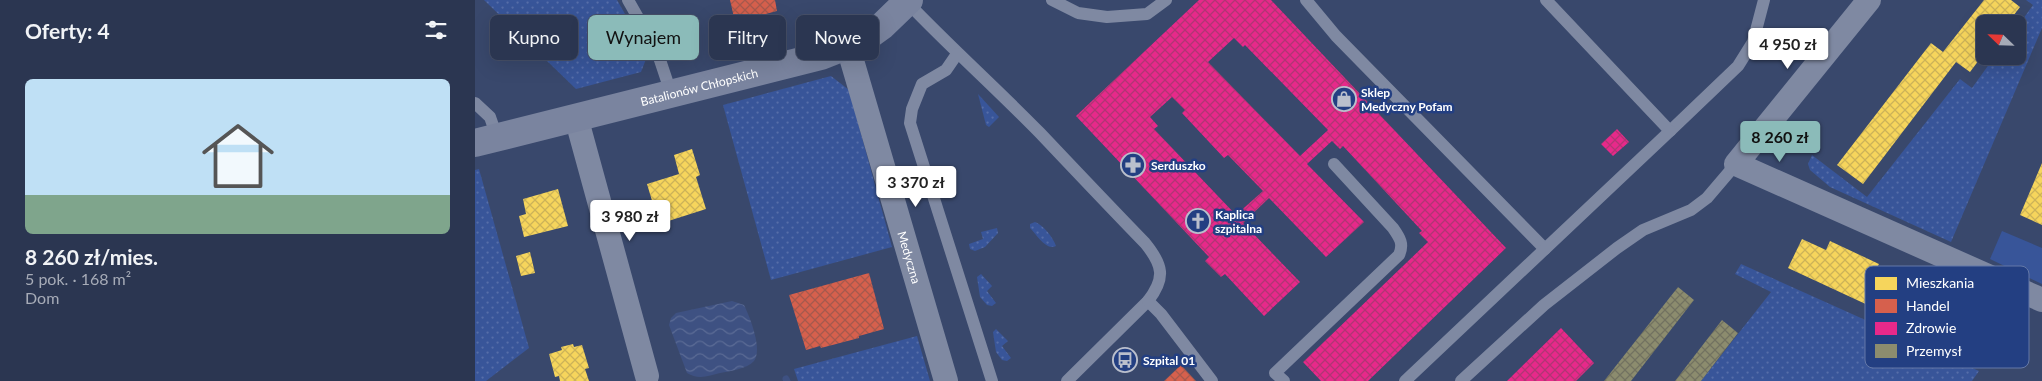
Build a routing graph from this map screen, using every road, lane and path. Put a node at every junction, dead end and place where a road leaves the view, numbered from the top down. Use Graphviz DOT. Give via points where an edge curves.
graph roads {
  1 [pos="628,0"];
  2 [pos="1052,0"];
  3 [pos="1166,0"];
  4 [pos="1305,0"];
  5 [pos="1546,0"];
  6 [pos="1764,0"];
  7 [pos="1869,0"];
  8 [pos="908,1"];
  9 [pos="879,28"];
  10 [pos="957,54"];
  11 [pos="805,60"];
  12 [pos="852,60"];
  13 [pos="671,93"];
  14 [pos="475,103"];
  15 [pos="576,117"];
  16 [pos="1670,131"];
  17 [pos="486,140"];
  18 [pos="1334,164"];
  19 [pos="1736,164"];
  20 [pos="1545,249"];
  21 [pos="1966,266"];
  22 [pos="2029,294"];
  23 [pos="2042,300"];
  24 [pos="1148,301"];
  25 [pos="647,376"];
  26 [pos="1275,378"];
  27 [pos="946,381"];
  28 [pos="992,381"];
  29 [pos="1067,381"];
  30 [pos="1212,381"];
  31 [pos="1405,381"];
  32 [pos="1461,381"];
  1 -- 13 [label="lane" via="657,50"];
  2 -- 3 [label="lane" via="1078,14 1107,17 1147,14"];
  4 -- 20 [label="lane" via="1336,36"];
  5 -- 16 [label="lane"];
  6 -- 16 [label="lane" via="1753,42 1738,66"];
  7 -- 19 [label="street"];
  8 -- 9 [label="street, Batalionów Chłopskich"];
  8 -- 10 [label="lane"];
  10 -- 24 [label="lane" via="1040,133 1155,254 1161,280"];
  10 -- 28 [label="lane" via="946,70 922,84 912,109 911,124"];
  11 -- 13 [label="street, Batalionów Chłopskich"];
  12 -- 27 [label="street, Medyczna"];
  13 -- 15 [label="street, Batalionów Chłopskich"];
  14 -- 17 [label="lane" via="490,117"];
  15 -- 17 [label="street, Batalionów Chłopskich"];
  15 -- 25 [label="street"];
  16 -- 20 [label="lane"];
  18 -- 26 [label="lane" via="1393,228 1402,248 1399,255"];
  19 -- 21 [label="street"];
  19 -- 32 [label="lane" via="1707,198 1691,210 1643,230 1617,248 1544,305"];
  20 -- 31 [label="lane"];
  22 -- 23 [label="street"];
  24 -- 29 [label="lane"];
  24 -- 30 [label="lane"];
}
